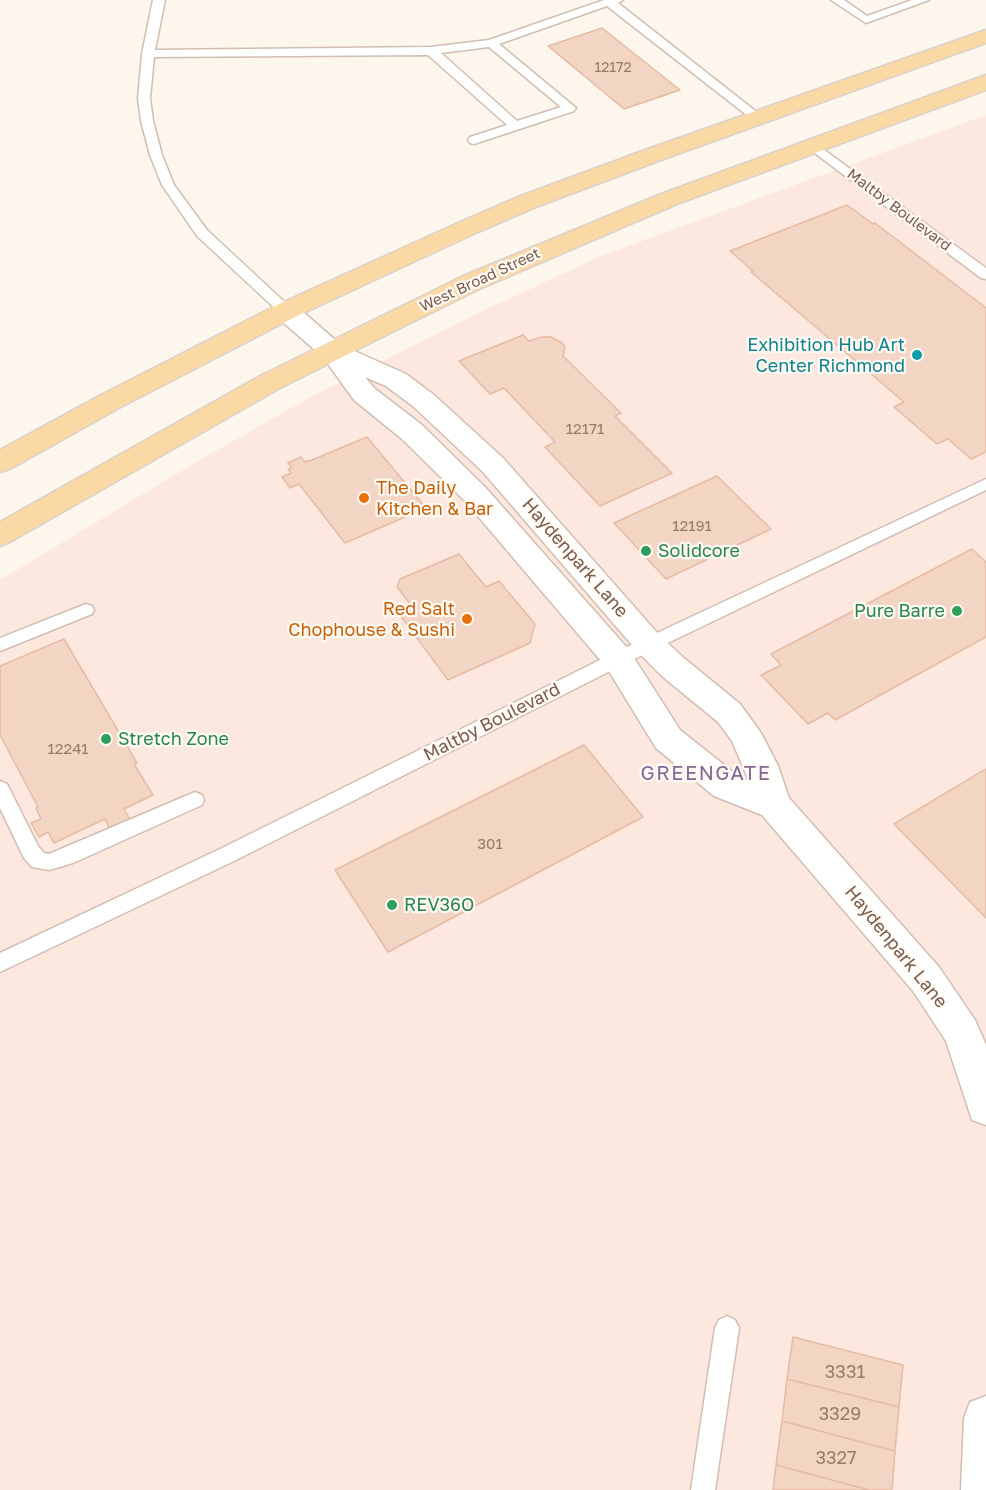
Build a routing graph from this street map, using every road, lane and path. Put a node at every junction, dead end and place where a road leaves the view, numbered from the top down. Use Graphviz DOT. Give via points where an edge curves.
graph roads {
  1 [pos="159,0"];
  2 [pos="837,0"];
  3 [pos="923,0"];
  4 [pos="613,1"];
  5 [pos="986,36"];
  6 [pos="492,43"];
  7 [pos="431,51"];
  8 [pos="148,54"];
  9 [pos="986,82"];
  10 [pos="757,117"];
  11 [pos="515,126"];
  12 [pos="474,140"];
  13 [pos="812,145"];
  14 [pos="986,275"];
  15 [pos="286,311"];
  16 [pos="332,351"];
  17 [pos="0,462"];
  18 [pos="986,484"];
  19 [pos="0,535"];
  20 [pos="86,610"];
  21 [pos="650,644"];
  22 [pos="0,645"];
  23 [pos="618,659"];
  24 [pos="0,789"];
  25 [pos="195,800"];
  26 [pos="774,805"];
  27 [pos="0,963"];
  28 [pos="986,1107"];
  29 [pos="727,1328"];
  30 [pos="986,1418"];
  31 [pos="703,1490"];
  32 [pos="984,1490"];
  1 -- 8 [label="lane"];
  2 -- 3 [label="lane" via="866,20"];
  4 -- 6 [label="lane"];
  4 -- 10 [label="lane"];
  5 -- 10 [label="main road"];
  6 -- 7 [label="lane"];
  6 -- 11 [label="lane" via="570,108"];
  7 -- 8 [label="lane"];
  7 -- 11 [label="lane"];
  8 -- 15 [label="lane" via="144,98 147,120 168,185 202,233"];
  9 -- 13 [label="main road, West Broad Street"];
  10 -- 15 [label="main road" via="527,202"];
  11 -- 12 [label="lane"];
  13 -- 14 [label="lane, Maltby Boulevard"];
  13 -- 16 [label="main road, West Broad Street" via="527,257"];
  15 -- 16 [label="street, Haydenpark Lane"];
  15 -- 17 [label="main road"];
  16 -- 19 [label="main road, West Broad Street" via="196,421"];
  16 -- 21 [label="street, Haydenpark Lane" via="396,380 456,430 522,496"];
  16 -- 23 [label="street, Haydenpark Lane" via="364,394 412,432 476,494"];
  18 -- 21 [label="lane, Maltby Boulevard"];
  20 -- 22 [label="lane"];
  21 -- 23 [label="lane, Maltby Boulevard"];
  21 -- 26 [label="street, Haydenpark Lane" via="729,713 746,733"];
  23 -- 26 [label="street, Haydenpark Lane" via="657,724 681,752 726,786"];
  23 -- 27 [label="lane, Maltby Boulevard" via="217,860"];
  24 -- 25 [label="lane" via="32,852 39,861 49,862"];
  26 -- 28 [label="street, Haydenpark Lane" via="926,979 962,1032"];
  29 -- 31 [label="lane"];
  30 -- 32 [label="street"];
}
